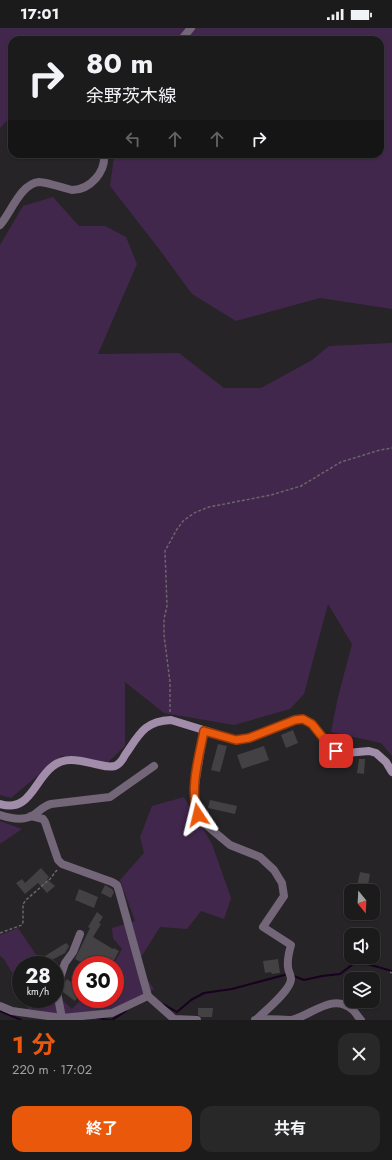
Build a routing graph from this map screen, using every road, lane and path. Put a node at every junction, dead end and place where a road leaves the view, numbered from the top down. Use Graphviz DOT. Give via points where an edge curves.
graph roads {
  1 [pos="191,28"];
  2 [pos="184,36"];
  3 [pos="104,158"];
  4 [pos="0,225"];
  5 [pos="392,448"];
  6 [pos="171,720"];
  7 [pos="204,731"];
  8 [pos="154,766"];
  9 [pos="392,772"];
  10 [pos="0,804"];
  11 [pos="0,814"];
  12 [pos="31,816"];
  13 [pos="62,864"];
  14 [pos="0,933"];
  15 [pos="80,934"];
  16 [pos="148,996"];
  17 [pos="0,1006"];
  18 [pos="62,1018"];
  19 [pos="174,1019"];
  20 [pos="197,1020"];
  21 [pos="255,1020"];
  22 [pos="361,1020"];
  1 -- 2 [label="street"];
  3 -- 4 [label="street" via="102,169 90,185 72,190 39,182 28,187 21,193"];
  5 -- 6 [label="path" via="341,462 301,486 209,507 184,520 165,551 167,606 164,635 170,682"];
  6 -- 7 [label="main road"];
  6 -- 10 [label="main road" via="153,723 142,730 121,762 115,766 106,767 62,760 52,767 25,800 17,805"];
  7 -- 9 [label="main road" via="236,740 303,719 312,724 336,751 376,753"];
  7 -- 21 [label="street" via="195,786 194,804 198,815 230,845 260,857 274,870 282,883 284,896 263,927 291,945 288,956 290,984"];
  8 -- 12 [label="street" via="110,797 51,804"];
  11 -- 12 [label="street" via="10,818"];
  12 -- 13 [label="street" via="46,822 58,860"];
  13 -- 14 [label="path" via="50,879 27,898 23,904 22,924"];
  13 -- 16 [label="street" via="117,885"];
  15 -- 18 [label="street" via="73,952 65,963 58,984"];
  16 -- 18 [label="street" via="112,1013"];
  16 -- 19 [label="street"];
  17 -- 18 [label="street" via="12,1011"];
  19 -- 20 [label="street"];
  21 -- 22 [label="street" via="292,1020 324,1005 335,1003 353,1010"];
}
